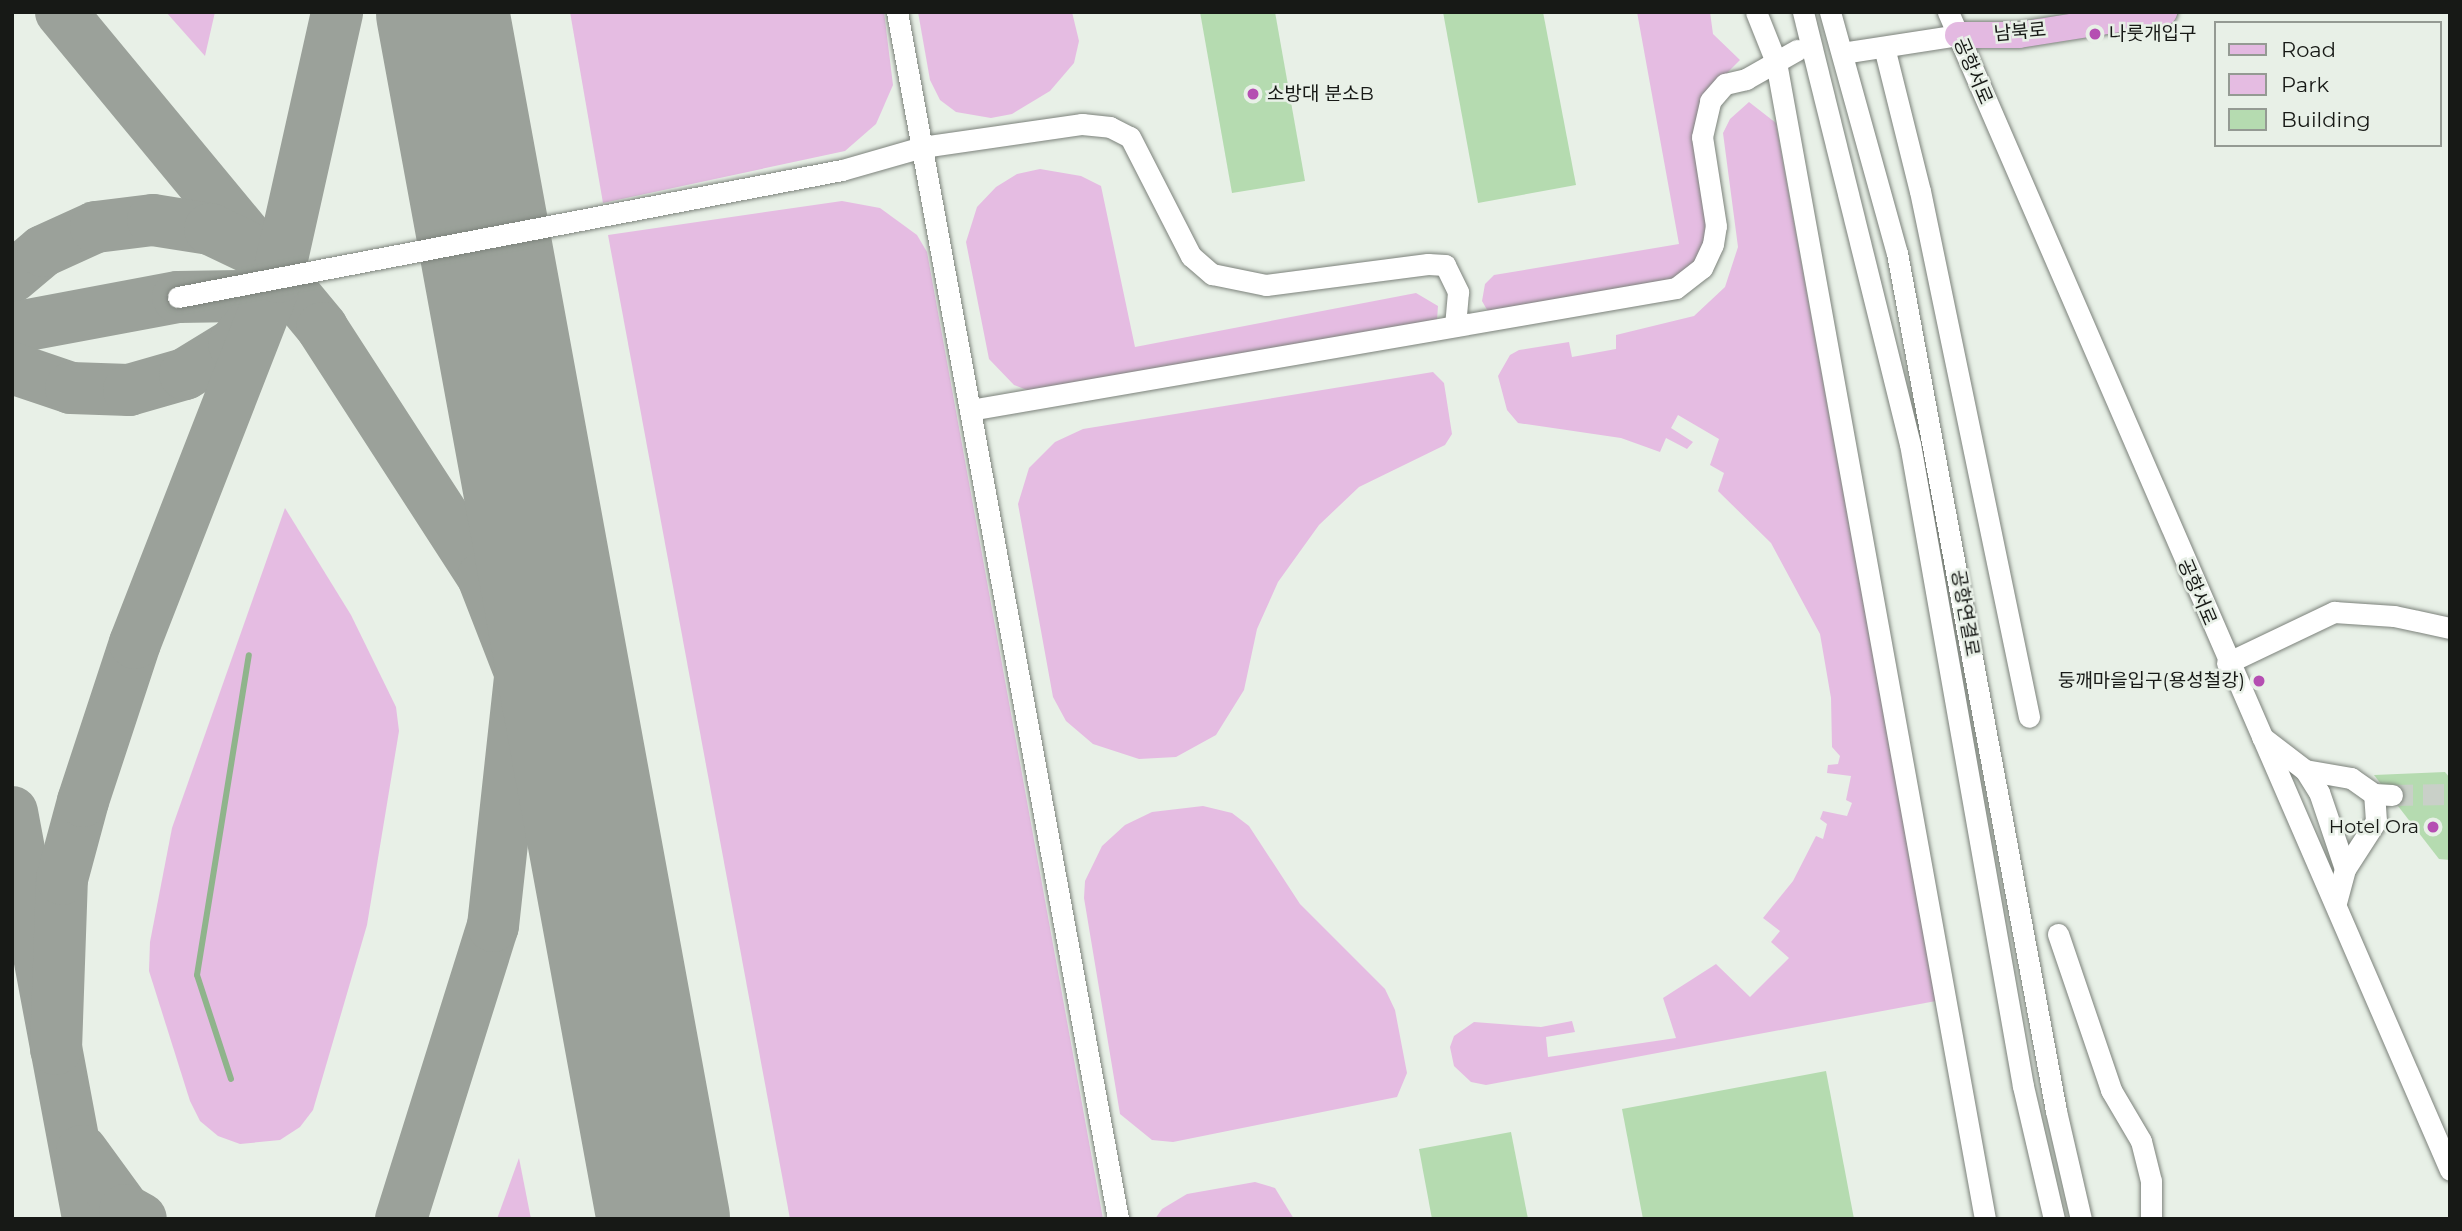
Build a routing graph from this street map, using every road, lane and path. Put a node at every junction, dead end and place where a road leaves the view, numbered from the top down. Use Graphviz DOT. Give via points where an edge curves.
graph roads {
  1 [pos="897,12"];
  2 [pos="1756,12"];
  3 [pos="1792,12"];
  4 [pos="1803,12"];
  5 [pos="1830,12"];
  6 [pos="2164,12"];
  7 [pos="1953,24"];
  8 [pos="1885,47"];
  9 [pos="1797,50"];
  10 [pos="1842,53"];
  11 [pos="1776,62"];
  12 [pos="1831,125"];
  13 [pos="922,147"];
  14 [pos="178,297"];
  15 [pos="1455,326"];
  16 [pos="970,410"];
  17 [pos="2450,628"];
  18 [pos="2227,663"];
  19 [pos="2029,717"];
  20 [pos="2261,736"];
  21 [pos="2305,770"];
  22 [pos="2345,869"];
  23 [pos="2336,903"];
  24 [pos="2058,934"];
  25 [pos="2450,1170"];
  26 [pos="1118,1219"];
  27 [pos="1985,1219"];
  28 [pos="2054,1219"];
  29 [pos="2081,1219"];
  30 [pos="2151,1219"];
  1 -- 13 [label="street"];
  2 -- 11 [label="street"];
  3 -- 9 [label="street"];
  4 -- 12 [label="street, 공항연결로"];
  5 -- 10 [label="street, 공항연결로"];
  6 -- 7 [label="main road, 남북로" via="2019,35"];
  7 -- 8 [label="street"];
  7 -- 18 [label="street, 공항서로"];
  8 -- 10 [label="street"];
  8 -- 19 [label="street" via="1923,204"];
  9 -- 11 [label="street"];
  9 -- 12 [label="street"];
  10 -- 29 [label="street, 공항연결로" via="1897,253 1916,342 2056,1111"];
  11 -- 15 [label="street" via="1746,79 1725,84 1704,117 1702,136 1716,226 1702,268 1676,288"];
  11 -- 27 [label="street"];
  12 -- 28 [label="street, 공항연결로" via="1910,444 2023,1086"];
  13 -- 14 [label="street" via="842,170"];
  13 -- 15 [label="street" via="1082,124 1110,127 1130,137 1191,256 1212,274 1266,285 1445,265 1458,292"];
  13 -- 16 [label="street"];
  15 -- 16 [label="street"];
  16 -- 26 [label="street"];
  17 -- 18 [label="street" via="2394,616 2334,612"];
  18 -- 20 [label="street, 공항서로"];
  20 -- 21 [label="street"];
  20 -- 23 [label="street, 공항서로"];
  21 -- 22 [label="street" via="2324,804"];
  21 -- 22 [label="street" via="2351,778 2383,794 2376,821"];
  22 -- 23 [label="street"];
  23 -- 25 [label="street, 공항서로"];
  24 -- 30 [label="street" via="2111,1090 2141,1140 2151,1181"];
}
